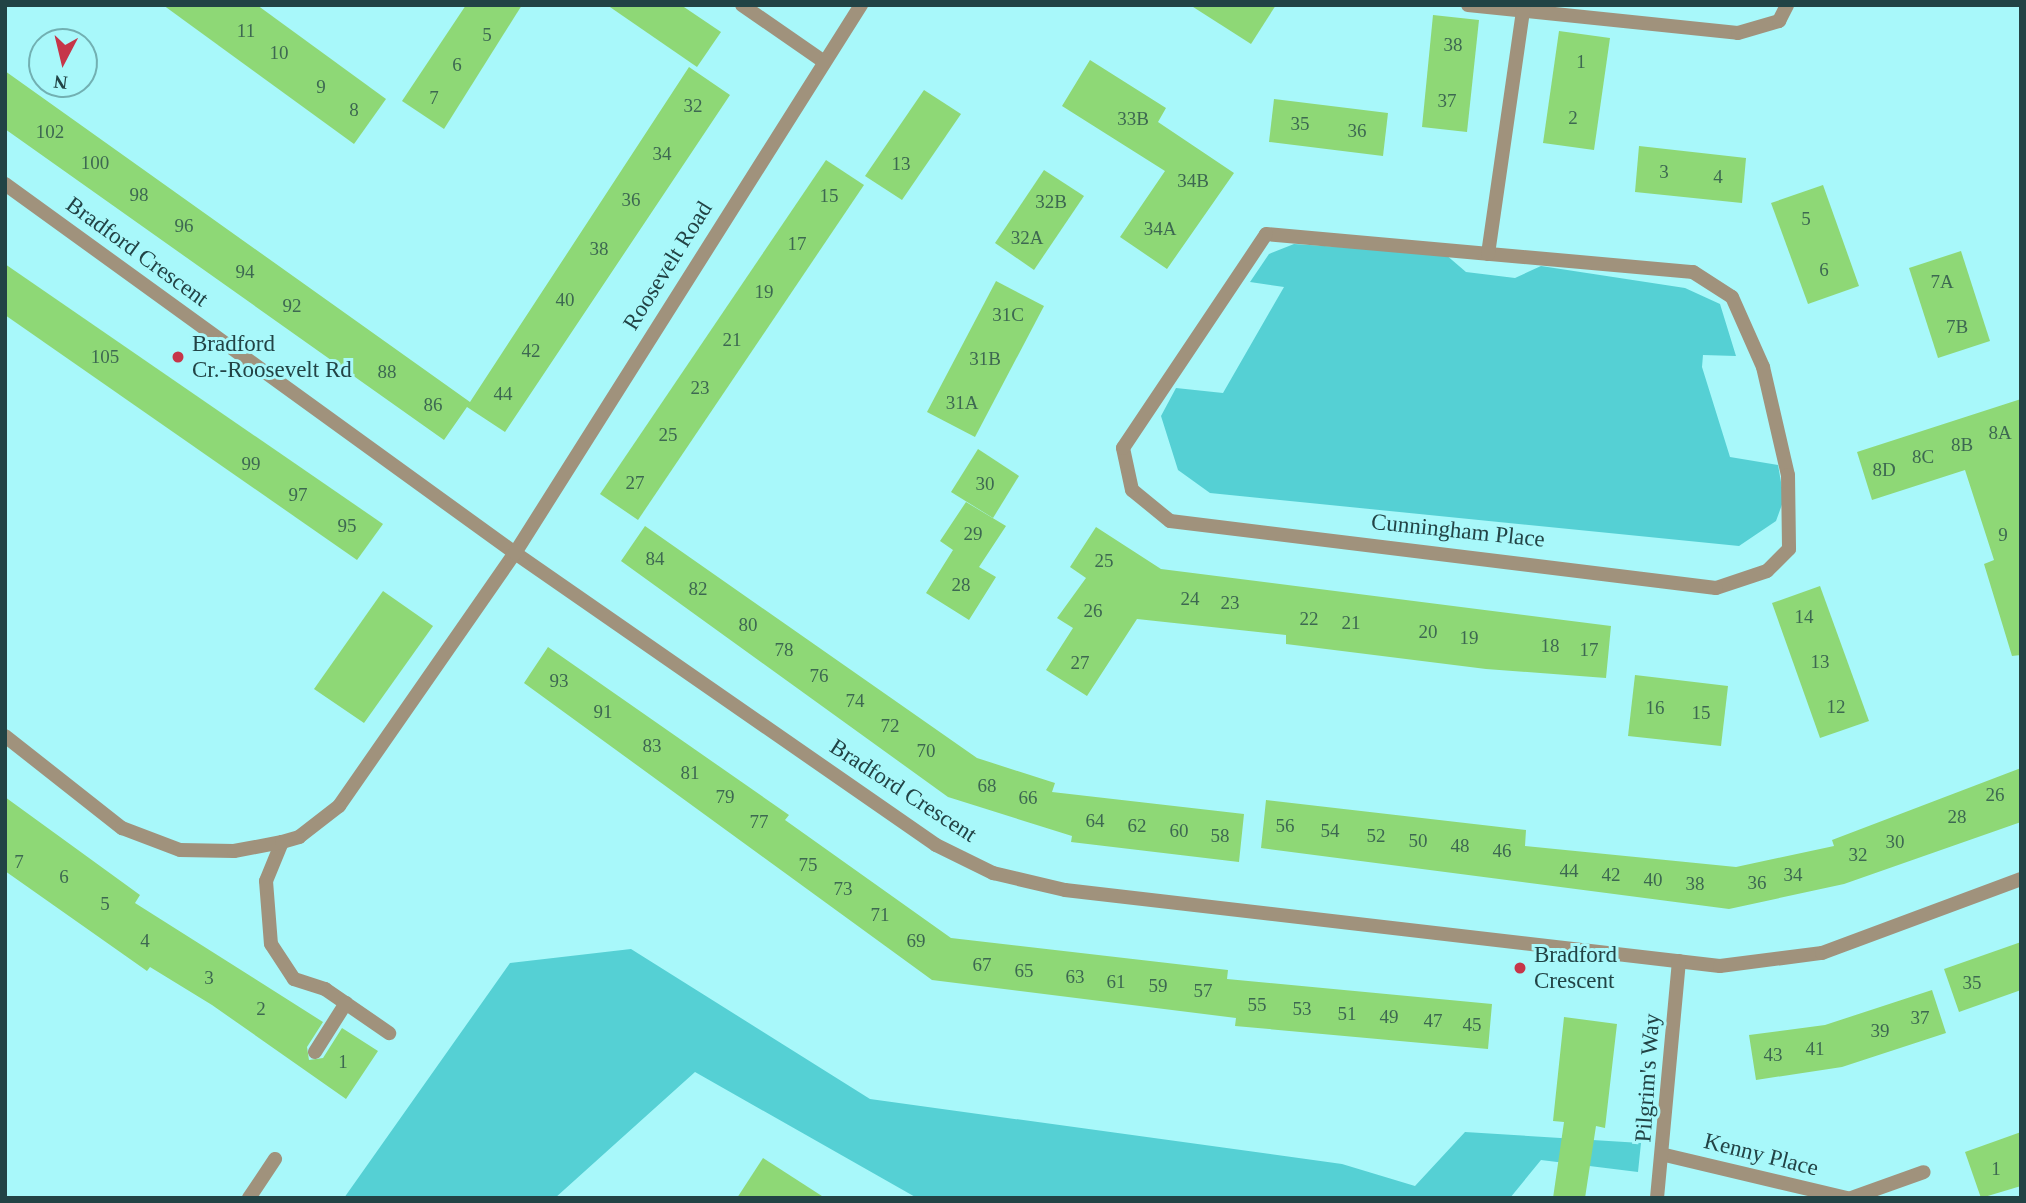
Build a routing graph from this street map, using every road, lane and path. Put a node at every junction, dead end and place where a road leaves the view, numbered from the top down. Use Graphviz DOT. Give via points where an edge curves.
graph roads {
  1 [pos="742,5"];
  2 [pos="861,5"];
  3 [pos="1468,5"];
  4 [pos="1787,5"];
  5 [pos="1523,10"];
  6 [pos="823,61"];
  7 [pos="5,184"];
  8 [pos="1488,254"];
  9 [pos="515,553"];
  10 [pos="5,736"];
  11 [pos="282,842"];
  12 [pos="2021,879"];
  13 [pos="1679,961"];
  14 [pos="346,1003"];
  15 [pos="390,1033"];
  16 [pos="315,1052"];
  17 [pos="1665,1155"];
  18 [pos="275,1159"];
  19 [pos="1924,1172"];
  20 [pos="248,1198"];
  21 [pos="1657,1198"];
  22 [pos="1849,1198"];
  1 -- 6 [label="street"];
  2 -- 6 [label="street, Roosevelt Road"];
  3 -- 5 [label="street"];
  4 -- 5 [label="street" via="1779,21 1738,33"];
  5 -- 8 [label="street"];
  6 -- 9 [label="street, Roosevelt Road"];
  7 -- 9 [label="street, Bradford Crescent"];
  8 -- 8 [label="street, Cunningham Place" via="1266,234 1123,448 1132,490 1170,521 1716,588 1767,571 1789,549 1788,475 1763,367 1731,296 1693,272"];
  9 -- 11 [label="street" via="339,806 299,837"];
  9 -- 13 [label="street, Bradford Crescent" via="936,845 993,873 1065,890"];
  10 -- 11 [label="street" via="122,828 180,850 234,851"];
  11 -- 14 [label="street" via="266,881 271,944 295,979"];
  12 -- 13 [label="street, Bradford Crescent" via="1822,953 1775,963"];
  13 -- 17 [label="street, Pilgrim's Way"];
  14 -- 15 [label="street"];
  14 -- 16 [label="street"];
  17 -- 21 [label="street, Pilgrim's Way"];
  17 -- 22 [label="street, Kenny Place"];
  18 -- 20 [label="street"];
  19 -- 22 [label="street, Kenny Place"];
}
